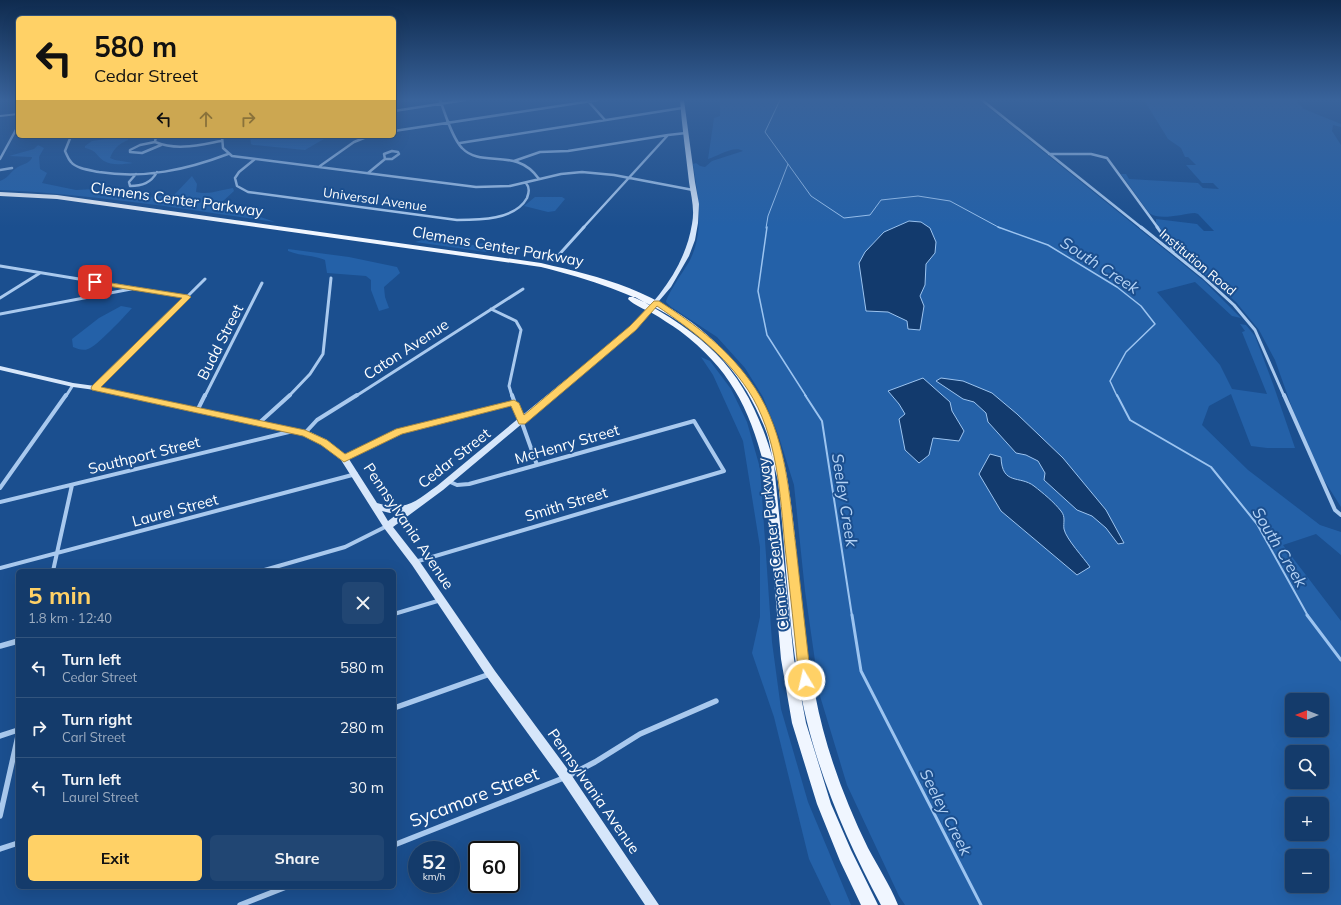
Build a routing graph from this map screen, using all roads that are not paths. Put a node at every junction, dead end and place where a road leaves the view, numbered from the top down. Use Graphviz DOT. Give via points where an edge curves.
graph roads {
  1 [pos="9,142"];
  2 [pos="69,142"];
  3 [pos="155,142"];
  4 [pos="212,142"];
  5 [pos="221,142"];
  6 [pos="354,142"];
  7 [pos="465,142"];
  8 [pos="623,142"];
  9 [pos="661,142"];
  10 [pos="687,142"];
  11 [pos="1034,142"];
  12 [pos="460,143"];
  13 [pos="161,145"];
  14 [pos="228,154"];
  15 [pos="1048,154"];
  16 [pos="0,159"];
  17 [pos="255,159"];
  18 [pos="385,159"];
  19 [pos="514,161"];
  20 [pos="320,166"];
  21 [pos="12,168"];
  22 [pos="0,170"];
  23 [pos="157,172"];
  24 [pos="368,173"];
  25 [pos="136,174"];
  26 [pos="628,178"];
  27 [pos="539,179"];
  28 [pos="526,183"];
  29 [pos="693,190"];
  30 [pos="0,194"];
  31 [pos="0,197"];
  32 [pos="1177,256"];
  33 [pos="556,258"];
  34 [pos="0,266"];
  35 [pos="40,273"];
  36 [pos="331,278"];
  37 [pos="205,279"];
  38 [pos="262,283"];
  39 [pos="135,289"];
  40 [pos="523,289"];
  41 [pos="188,297"];
  42 [pos="0,298"];
  43 [pos="654,306"];
  44 [pos="491,309"];
  45 [pos="0,314"];
  46 [pos="0,368"];
  47 [pos="73,385"];
  48 [pos="95,388"];
  49 [pos="514,403"];
  50 [pos="197,411"];
  51 [pos="522,421"];
  52 [pos="259,423"];
  53 [pos="294,430"];
  54 [pos="305,433"];
  55 [pos="344,458"];
  56 [pos="537,465"];
  57 [pos="724,471"];
  58 [pos="356,474"];
  59 [pos="448,481"];
  60 [pos="72,485"];
  61 [pos="0,488"];
  62 [pos="0,502"];
  63 [pos="374,504"];
  64 [pos="414,506"];
  65 [pos="1341,515"];
  66 [pos="387,526"];
  67 [pos="56,553"];
  68 [pos="415,562"];
  69 [pos="0,568"];
  70 [pos="53,569"];
  71 [pos="268,569"];
  72 [pos="440,600"];
  73 [pos="396,613"];
  74 [pos="16,642"];
  75 [pos="0,646"];
  76 [pos="491,674"];
  77 [pos="716,701"];
  78 [pos="396,707"];
  79 [pos="16,731"];
  80 [pos="0,736"];
  81 [pos="16,745"];
  82 [pos="566,777"];
  83 [pos="0,816"];
  84 [pos="16,844"];
  85 [pos="396,844"];
  86 [pos="0,849"];
  87 [pos="281,889"];
  88 [pos="240,905"];
  89 [pos="653,905"];
  90 [pos="870,905"];
  91 [pos="890,905"];
  1 -- 16 [label="street"];
  2 -- 25 [label="street" via="65,151 76,165 103,173"];
  3 -- 13 [label="street"];
  3 -- 13 [label="street" via="135,147 130,152 136,154"];
  4 -- 13 [label="street" via="184,146"];
  5 -- 14 [label="street"];
  6 -- 20 [label="street"];
  7 -- 12 [label="street"];
  8 -- 19 [label="street" via="568,151 553,150"];
  9 -- 26 [label="street"];
  10 -- 29 [label="main road, Cedar Street"];
  11 -- 15 [label="street, Institution Road"];
  12 -- 19 [label="street" via="462,148 475,154"];
  14 -- 17 [label="street"];
  14 -- 23 [label="street" via="199,164"];
  15 -- 32 [label="street, Institution Road"];
  15 -- 32 [label="street" via="1091,154 1107,158"];
  17 -- 20 [label="street"];
  17 -- 28 [label="street, Universal Avenue" via="235,178 237,186 248,192 457,220 487,219 509,212 520,206 527,198 529,190"];
  18 -- 18 [label="street" via="384,154 392,151 399,154"];
  18 -- 24 [label="street"];
  19 -- 27 [label="street" via="530,168"];
  20 -- 24 [label="street"];
  21 -- 22 [label="street"];
  23 -- 25 [label="street"];
  23 -- 25 [label="street" via="150,182 130,186 129,182"];
  24 -- 28 [label="street" via="485,187"];
  26 -- 27 [label="street" via="586,172 565,173"];
  26 -- 29 [label="street"];
  26 -- 33 [label="street"];
  27 -- 28 [label="street"];
  29 -- 43 [label="main road, Cedar Street" via="696,204 693,237 680,270"];
  30 -- 43 [label="main road, Clemens Center Parkway" via="57,197 541,265 595,278"];
  31 -- 43 [label="main road, Clemens Center Parkway" via="49,200 530,268 604,287"];
  32 -- 65 [label="street, Institution Road" via="1234,305 1255,330 1332,503"];
  34 -- 35 [label="street"];
  35 -- 39 [label="street"];
  35 -- 42 [label="street"];
  36 -- 52 [label="street" via="323,354 308,376"];
  37 -- 41 [label="street"];
  38 -- 50 [label="street, Budd Street"];
  39 -- 41 [label="street"];
  39 -- 45 [label="street"];
  40 -- 44 [label="street, Caton Avenue"];
  41 -- 48 [label="street"];
  43 -- 51 [label="main road, Cedar Street" via="633,328"];
  43 -- 90 [label="main road, Clemens Center Parkway" via="693,337 733,378 749,405 761,433 769,465 788,668 799,724 824,804"];
  43 -- 91 [label="main road, Clemens Center Parkway" via="690,325 725,354 751,389 766,417 781,469 803,666 814,722 846,817"];
  44 -- 49 [label="street" via="516,321 521,330 509,386"];
  44 -- 54 [label="street, Caton Avenue" via="317,420"];
  46 -- 47 [label="main road, Pennsylvania Avenue"];
  47 -- 48 [label="main road, Pennsylvania Avenue"];
  47 -- 61 [label="street"];
  48 -- 50 [label="main road, Pennsylvania Avenue"];
  49 -- 51 [label="street"];
  49 -- 55 [label="street" via="399,431"];
  50 -- 52 [label="main road, Pennsylvania Avenue"];
  51 -- 56 [label="street"];
  51 -- 59 [label="main road, Cedar Street"];
  52 -- 53 [label="main road, Pennsylvania Avenue"];
  53 -- 54 [label="main road, Pennsylvania Avenue"];
  53 -- 60 [label="street, Southport Street"];
  54 -- 55 [label="main road, Pennsylvania Avenue" via="324,442"];
  55 -- 58 [label="main road, Pennsylvania Avenue"];
  56 -- 57 [label="street, McHenry Street" via="694,421"];
  56 -- 59 [label="street, McHenry Street" via="469,484 457,485"];
  57 -- 68 [label="street, Smith Street"];
  58 -- 63 [label="main road, Pennsylvania Avenue"];
  58 -- 67 [label="street, Laurel Street"];
  59 -- 64 [label="main road, Cedar Street"];
  60 -- 62 [label="street, Southport Street"];
  60 -- 67 [label="street"];
  63 -- 64 [label="main road" via="390,510"];
  63 -- 66 [label="main road, Pennsylvania Avenue"];
  64 -- 66 [label="main road, Cedar Street"];
  66 -- 68 [label="main road, Pennsylvania Avenue"];
  66 -- 71 [label="street, Cedar Street" via="344,547"];
  67 -- 69 [label="street, Laurel Street"];
  67 -- 70 [label="street"];
  68 -- 72 [label="main road, Pennsylvania Avenue"];
  72 -- 73 [label="street"];
  72 -- 76 [label="main road, Pennsylvania Avenue"];
  74 -- 75 [label="street"];
  76 -- 78 [label="street"];
  76 -- 82 [label="main road, Pennsylvania Avenue"];
  77 -- 82 [label="street, Sycamore Street" via="640,734"];
  79 -- 80 [label="street"];
  81 -- 83 [label="street"];
  82 -- 85 [label="street, Sycamore Street"];
  82 -- 89 [label="main road, Pennsylvania Avenue"];
  84 -- 86 [label="street"];
  87 -- 88 [label="street"];
}
